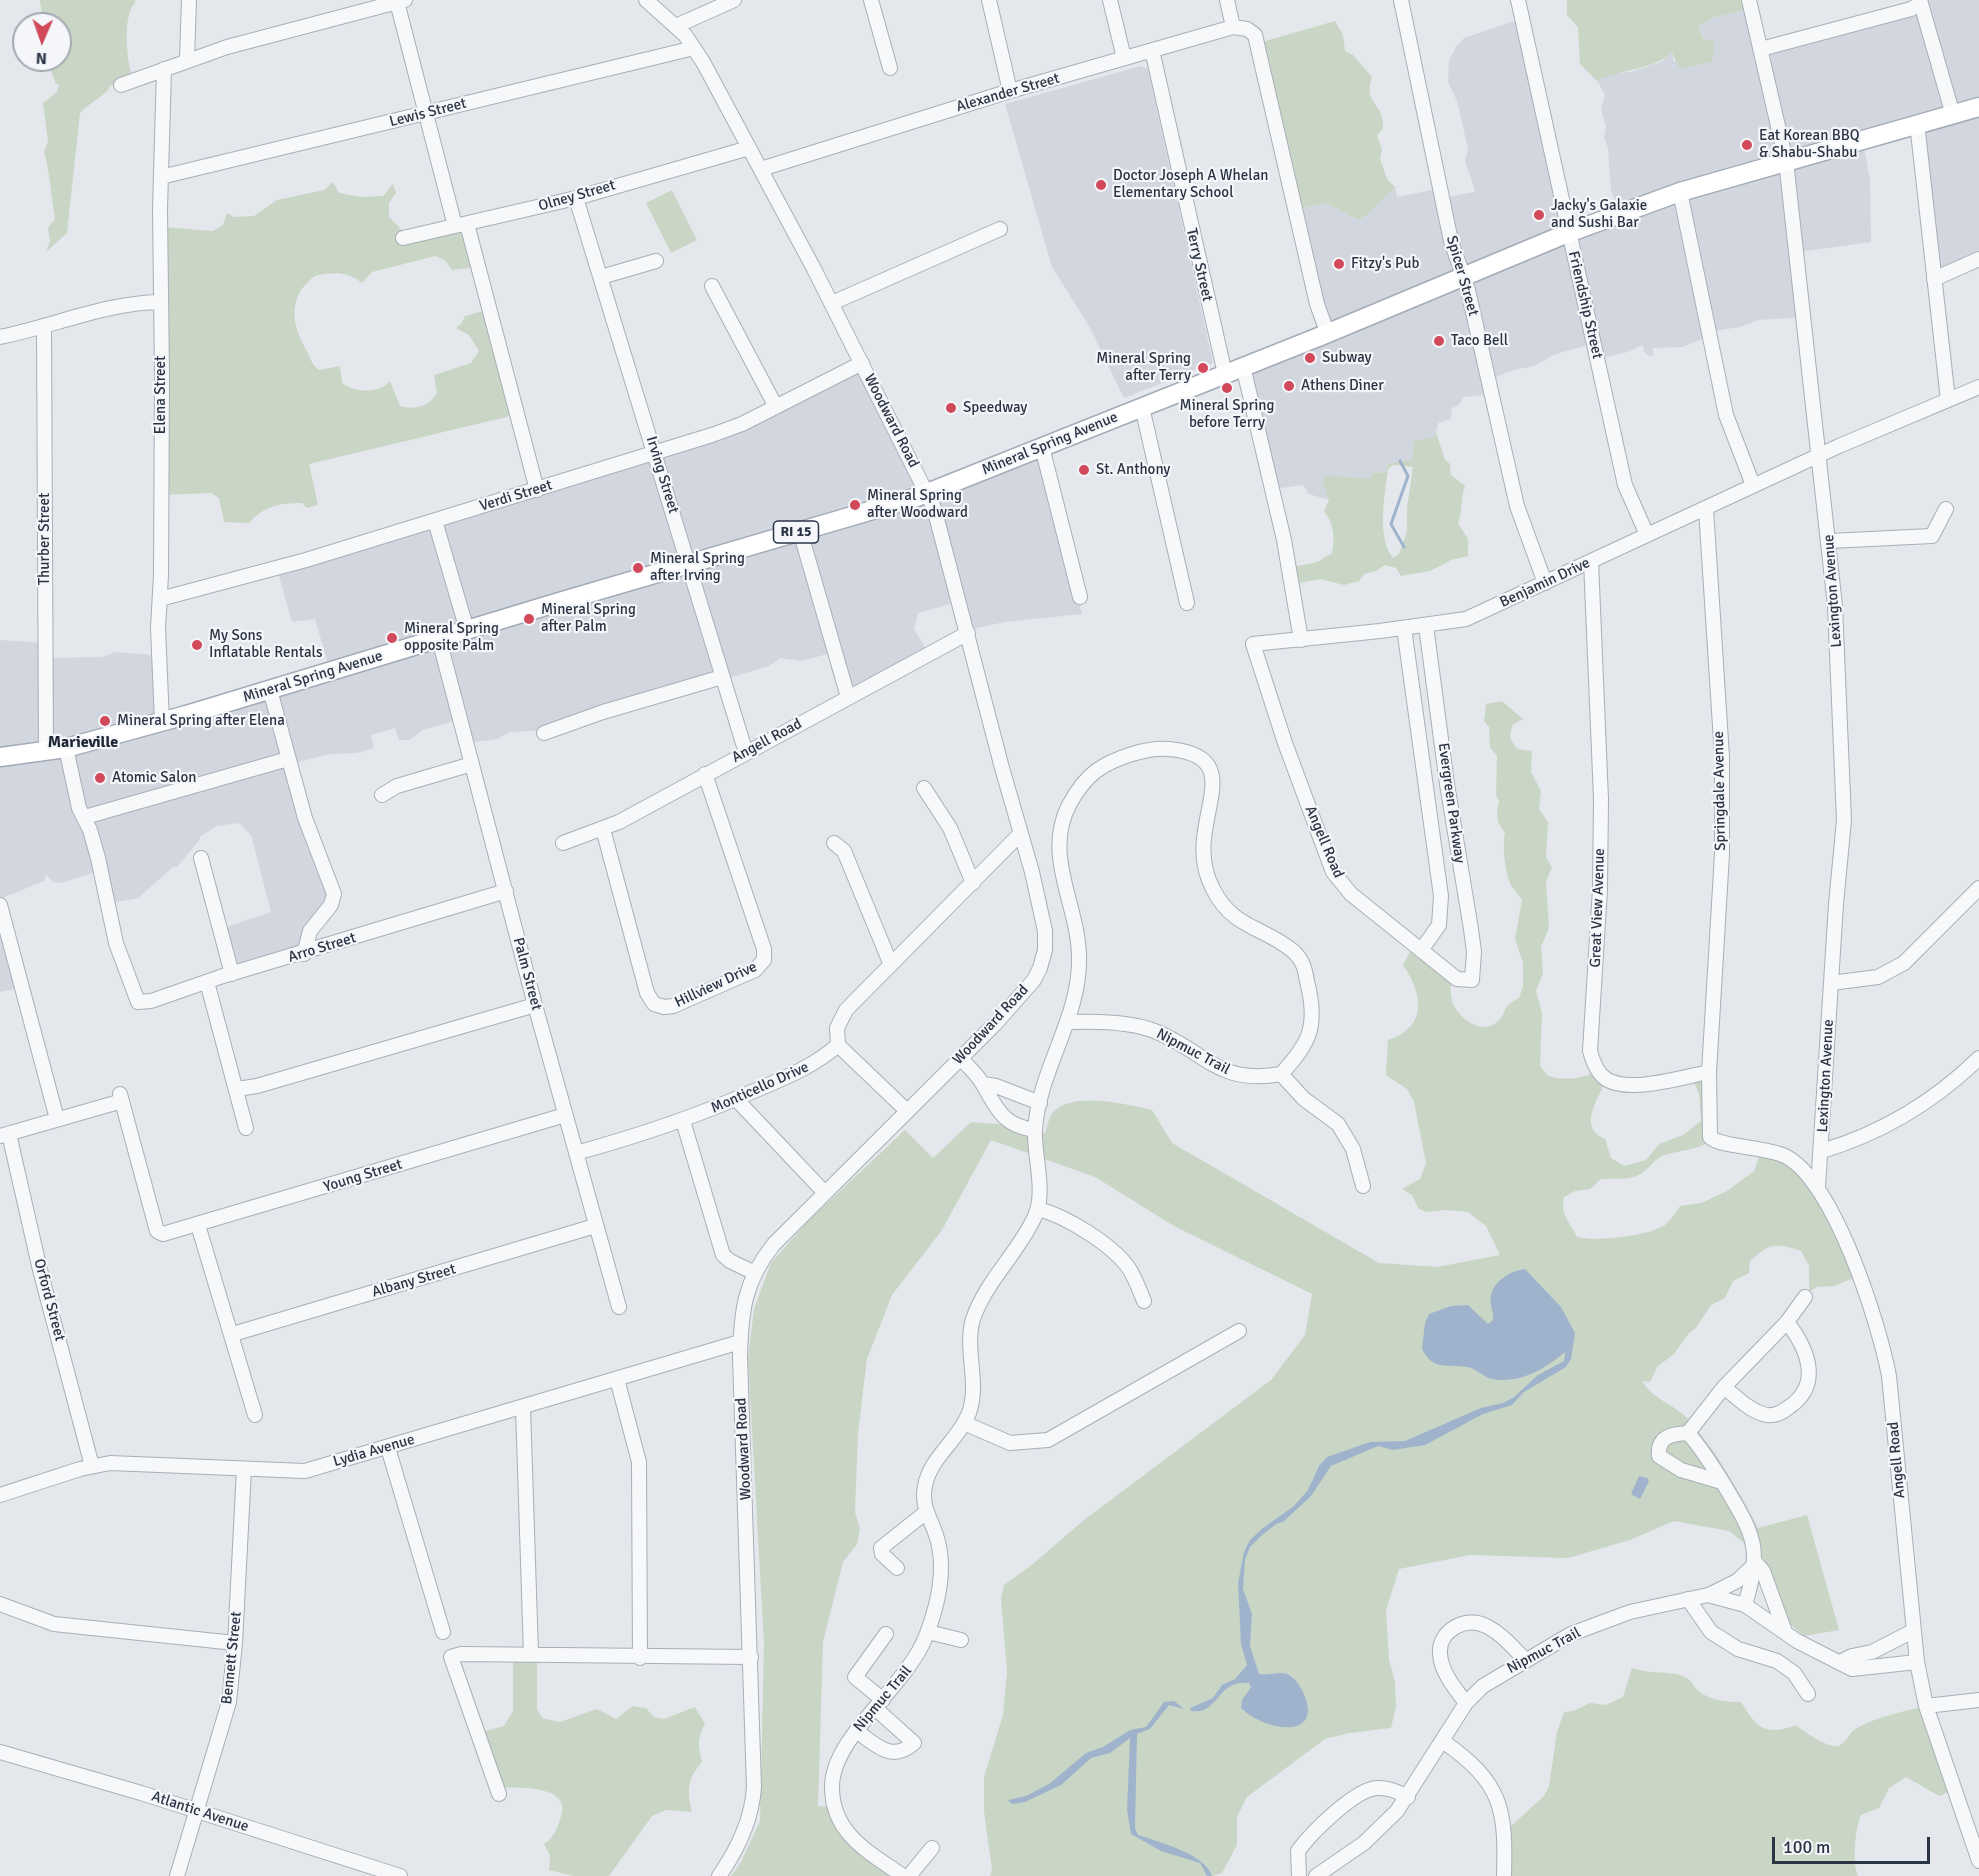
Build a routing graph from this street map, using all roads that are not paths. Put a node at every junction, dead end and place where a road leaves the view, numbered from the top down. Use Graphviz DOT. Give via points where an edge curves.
graph roads {
  1 [pos="189,0"];
  2 [pos="646,0"];
  3 [pos="734,0"];
  4 [pos="872,0"];
  5 [pos="989,0"];
  6 [pos="1110,0"];
  7 [pos="1227,0"];
  8 [pos="1401,0"];
  9 [pos="1518,0"];
  10 [pos="1749,0"];
  11 [pos="401,1"];
  12 [pos="1921,2"];
  13 [pos="676,26"];
  14 [pos="1233,27"];
  15 [pos="694,48"];
  16 [pos="1761,49"];
  17 [pos="1152,50"];
  18 [pos="1124,58"];
  19 [pos="187,59"];
  20 [pos="890,68"];
  21 [pos="164,69"];
  22 [pos="121,85"];
  23 [pos="1010,91"];
  24 [pos="1979,107"];
  25 [pos="426,114"];
  26 [pos="1953,114"];
  27 [pos="1917,123"];
  28 [pos="749,148"];
  29 [pos="1786,161"];
  30 [pos="761,169"];
  31 [pos="161,177"];
  32 [pos="1680,192"];
  33 [pos="576,198"];
  34 [pos="461,225"];
  35 [pos="1000,229"];
  36 [pos="1568,233"];
  37 [pos="403,238"];
  38 [pos="1979,259"];
  39 [pos="656,261"];
  40 [pos="601,277"];
  41 [pos="1462,277"];
  42 [pos="1934,279"];
  43 [pos="712,286"];
  44 [pos="160,302"];
  45 [pos="832,303"];
  46 [pos="44,326"];
  47 [pos="1327,332"];
  48 [pos="0,337"];
  49 [pos="862,363"];
  50 [pos="1243,366"];
  51 [pos="1225,374"];
  52 [pos="1979,387"];
  53 [pos="1948,400"];
  54 [pos="776,407"];
  55 [pos="1142,407"];
  56 [pos="1041,447"];
  57 [pos="656,454"];
  58 [pos="1819,456"];
  59 [pos="1753,485"];
  60 [pos="537,490"];
  61 [pos="926,491"];
  62 [pos="1706,509"];
  63 [pos="1946,509"];
  64 [pos="435,521"];
  65 [pos="800,531"];
  66 [pos="1647,535"];
  67 [pos="1829,541"];
  68 [pos="1591,561"];
  69 [pos="689,563"];
  70 [pos="1545,583"];
  71 [pos="1080,597"];
  72 [pos="160,599"];
  73 [pos="1187,603"];
  74 [pos="1426,626"];
  75 [pos="1404,628"];
  76 [pos="467,630"];
  77 [pos="968,633"];
  78 [pos="439,639"];
  79 [pos="1302,640"];
  80 [pos="1253,644"];
  81 [pos="722,676"];
  82 [pos="270,690"];
  83 [pos="848,697"];
  84 [pos="162,722"];
  85 [pos="544,733"];
  86 [pos="66,748"];
  87 [pos="46,752"];
  88 [pos="746,753"];
  89 [pos="0,757"];
  90 [pos="288,759"];
  91 [pos="472,764"];
  92 [pos="705,774"];
  93 [pos="924,788"];
  94 [pos="382,795"];
  95 [pos="85,817"];
  96 [pos="603,829"];
  97 [pos="1021,833"];
  98 [pos="563,843"];
  99 [pos="834,843"];
  100 [pos="201,858"];
  101 [pos="973,883"];
  102 [pos="1979,888"];
  103 [pos="506,891"];
  104 [pos="0,905"];
  105 [pos="1422,949"];
  106 [pos="304,954"];
  107 [pos="891,965"];
  108 [pos="232,974"];
  109 [pos="1472,980"];
  110 [pos="207,982"];
  111 [pos="1831,983"];
  112 [pos="535,1005"];
  113 [pos="1069,1022"];
  114 [pos="838,1045"];
  115 [pos="961,1058"];
  116 [pos="1979,1058"];
  117 [pos="1709,1072"];
  118 [pos="1281,1074"];
  119 [pos="983,1084"];
  120 [pos="237,1089"];
  121 [pos="736,1099"];
  122 [pos="1040,1103"];
  123 [pos="907,1111"];
  124 [pos="565,1115"];
  125 [pos="57,1119"];
  126 [pos="683,1121"];
  127 [pos="246,1128"];
  128 [pos="1035,1130"];
  129 [pos="4,1135"];
  130 [pos="1822,1151"];
  131 [pos="576,1153"];
  132 [pos="1363,1186"];
  133 [pos="1818,1187"];
  134 [pos="825,1192"];
  135 [pos="1038,1209"];
  136 [pos="198,1225"];
  137 [pos="595,1226"];
  138 [pos="755,1272"];
  139 [pos="1805,1296"];
  140 [pos="1144,1301"];
  141 [pos="619,1308"];
  142 [pos="1787,1322"];
  143 [pos="1239,1331"];
  144 [pos="233,1334"];
  145 [pos="740,1342"];
  146 [pos="617,1379"];
  147 [pos="1724,1387"];
  148 [pos="524,1408"];
  149 [pos="255,1415"];
  150 [pos="964,1423"];
  151 [pos="1688,1433"];
  152 [pos="388,1448"];
  153 [pos="92,1466"];
  154 [pos="244,1469"];
  155 [pos="1722,1482"];
  156 [pos="0,1495"];
  157 [pos="925,1513"];
  158 [pos="1756,1563"];
  159 [pos="897,1568"];
  160 [pos="1708,1595"];
  161 [pos="1688,1599"];
  162 [pos="0,1604"];
  163 [pos="1745,1605"];
  164 [pos="1785,1631"];
  165 [pos="1912,1631"];
  166 [pos="443,1632"];
  167 [pos="928,1632"];
  168 [pos="886,1634"];
  169 [pos="961,1640"];
  170 [pos="235,1643"];
  171 [pos="531,1654"];
  172 [pos="751,1657"];
  173 [pos="640,1658"];
  174 [pos="1525,1660"];
  175 [pos="1842,1661"];
  176 [pos="1917,1662"];
  177 [pos="1808,1694"];
  178 [pos="1979,1700"];
  179 [pos="1466,1703"];
  180 [pos="879,1705"];
  181 [pos="1926,1706"];
  182 [pos="856,1731"];
  183 [pos="1444,1742"];
  184 [pos="0,1752"];
  185 [pos="499,1794"];
  186 [pos="1408,1797"];
  187 [pos="197,1813"];
  188 [pos="932,1848"];
  189 [pos="1979,1861"];
  190 [pos="177,1876"];
  191 [pos="400,1876"];
  192 [pos="719,1876"];
  193 [pos="903,1876"];
  194 [pos="909,1876"];
  195 [pos="1299,1876"];
  196 [pos="1316,1876"];
  197 [pos="1504,1876"];
  1 -- 19 [label="street"];
  2 -- 13 [label="street, Woodward Road"];
  3 -- 13 [label="street"];
  4 -- 20 [label="street"];
  5 -- 23 [label="street"];
  6 -- 18 [label="street"];
  7 -- 14 [label="street"];
  8 -- 41 [label="street, Spicer Street" via="1451,241"];
  9 -- 36 [label="street, Friendship Street"];
  10 -- 16 [label="street, Lexington Avenue"];
  11 -- 19 [label="street"];
  11 -- 25 [label="street"];
  12 -- 16 [label="street" via="1911,9"];
  12 -- 26 [label="street"];
  13 -- 15 [label="street, Woodward Road"];
  14 -- 17 [label="street, Alexander Street"];
  14 -- 47 [label="street" via="1255,35 1317,304"];
  15 -- 25 [label="street, Lewis Street"];
  15 -- 28 [label="street, Woodward Road"];
  16 -- 29 [label="street, Lexington Avenue"];
  17 -- 18 [label="street, Alexander Street"];
  17 -- 51 [label="street, Terry Street"];
  18 -- 23 [label="street, Alexander Street"];
  19 -- 21 [label="street"];
  21 -- 22 [label="street"];
  21 -- 31 [label="street, Elena Street"];
  23 -- 30 [label="street, Alexander Street"];
  24 -- 26 [label="main road, Mineral Spring Avenue / RI 15"];
  25 -- 31 [label="street, Lewis Street"];
  25 -- 34 [label="street"];
  26 -- 27 [label="main road, Mineral Spring Avenue / RI 15"];
  27 -- 29 [label="main road, Mineral Spring Avenue / RI 15"];
  27 -- 42 [label="street"];
  28 -- 30 [label="street, Woodward Road"];
  28 -- 33 [label="street, Olney Street"];
  29 -- 32 [label="main road, Mineral Spring Avenue / RI 15"];
  29 -- 58 [label="street, Lexington Avenue"];
  30 -- 45 [label="street, Woodward Road"];
  31 -- 44 [label="street, Elena Street"];
  32 -- 36 [label="main road, Mineral Spring Avenue / RI 15"];
  32 -- 59 [label="street" via="1726,415"];
  33 -- 34 [label="street, Olney Street"];
  33 -- 40 [label="street, Irving Street"];
  34 -- 37 [label="street, Olney Street"];
  34 -- 60 [label="street"];
  35 -- 45 [label="street"];
  36 -- 41 [label="main road, Mineral Spring Avenue / RI 15"];
  36 -- 66 [label="street, Friendship Street" via="1625,485"];
  38 -- 42 [label="street"];
  39 -- 40 [label="street"];
  40 -- 57 [label="street, Irving Street"];
  41 -- 47 [label="main road, Mineral Spring Avenue / RI 15"];
  41 -- 70 [label="street, Spicer Street" via="1517,506"];
  42 -- 53 [label="street"];
  43 -- 54 [label="street"];
  44 -- 46 [label="street" via="135,302"];
  44 -- 72 [label="street, Elena Street"];
  45 -- 49 [label="street, Woodward Road"];
  46 -- 48 [label="street"];
  46 -- 87 [label="street, Thurber Street"];
  47 -- 50 [label="main road, Mineral Spring Avenue / RI 15"];
  49 -- 54 [label="street, Verdi Street"];
  49 -- 61 [label="street, Woodward Road"];
  50 -- 51 [label="main road, Mineral Spring Avenue / RI 15"];
  50 -- 79 [label="street" via="1284,540"];
  51 -- 55 [label="main road, Mineral Spring Avenue / RI 15"];
  52 -- 53 [label="street, Benjamin Drive"];
  53 -- 58 [label="street, Benjamin Drive"];
  54 -- 57 [label="street, Verdi Street" via="742,424"];
  55 -- 56 [label="main road, Mineral Spring Avenue / RI 15"];
  55 -- 73 [label="street"];
  56 -- 61 [label="main road, Mineral Spring Avenue / RI 15"];
  56 -- 71 [label="street"];
  57 -- 60 [label="street, Verdi Street"];
  57 -- 69 [label="street, Irving Street"];
  58 -- 59 [label="street, Benjamin Drive"];
  58 -- 67 [label="street, Lexington Avenue"];
  59 -- 62 [label="street, Benjamin Drive"];
  60 -- 64 [label="street, Verdi Street"];
  61 -- 65 [label="main road, Mineral Spring Avenue / RI 15"];
  61 -- 77 [label="street, Woodward Road"];
  62 -- 66 [label="street, Benjamin Drive"];
  62 -- 117 [label="street, Springdale Avenue" via="1722,757 1722,854"];
  63 -- 67 [label="street" via="1932,536"];
  64 -- 72 [label="street, Verdi Street"];
  64 -- 76 [label="street"];
  65 -- 69 [label="main road, Mineral Spring Avenue / RI 15"];
  65 -- 83 [label="street"];
  66 -- 68 [label="street, Benjamin Drive"];
  67 -- 111 [label="street, Lexington Avenue" via="1844,820"];
  68 -- 70 [label="street, Benjamin Drive"];
  68 -- 117 [label="street, Great View Avenue" via="1601,810 1590,1051 1599,1072 1619,1084 1637,1085"];
  69 -- 76 [label="main road, Mineral Spring Avenue / RI 15"];
  69 -- 81 [label="street, Irving Street"];
  70 -- 74 [label="street, Benjamin Drive" via="1466,619"];
  72 -- 84 [label="street, Elena Street"];
  74 -- 75 [label="street, Benjamin Drive"];
  74 -- 109 [label="street, Evergreen Parkway" via="1471,929"];
  75 -- 79 [label="street, Benjamin Drive"];
  75 -- 105 [label="street, Evergreen Parkway" via="1441,896 1439,925"];
  76 -- 78 [label="main road, Mineral Spring Avenue / RI 15"];
  77 -- 83 [label="street, Angell Road"];
  77 -- 97 [label="street, Woodward Road"];
  78 -- 82 [label="main road, Mineral Spring Avenue / RI 15"];
  78 -- 91 [label="street, Palm Street"];
  79 -- 80 [label="street, Benjamin Drive"];
  80 -- 105 [label="street, Angell Road" via="1284,743 1333,872 1351,894"];
  81 -- 85 [label="street"];
  81 -- 88 [label="street, Irving Street"];
  82 -- 84 [label="main road, Mineral Spring Avenue / RI 15"];
  82 -- 90 [label="street"];
  83 -- 88 [label="street, Angell Road"];
  84 -- 86 [label="main road, Mineral Spring Avenue / RI 15"];
  86 -- 87 [label="main road, Mineral Spring Avenue / RI 15"];
  86 -- 95 [label="street" via="79,808"];
  87 -- 89 [label="main road, Mineral Spring Avenue / RI 15"];
  88 -- 92 [label="street, Angell Road"];
  90 -- 95 [label="street"];
  90 -- 106 [label="street" via="333,894 331,905 310,931"];
  91 -- 94 [label="street" via="397,786"];
  91 -- 103 [label="street, Palm Street"];
  92 -- 96 [label="street, Angell Road"];
  92 -- 96 [label="street, Hillview Drive" via="764,949 764,960 755,970 673,1006 654,1004"];
  93 -- 101 [label="street" via="950,828"];
  95 -- 110 [label="street, Arro Street" via="116,943 138,1002"];
  96 -- 98 [label="street, Angell Road"];
  97 -- 101 [label="street"];
  97 -- 115 [label="street, Woodward Road" via="1043,916 1045,950 1040,968 1017,999"];
  99 -- 107 [label="street" via="844,851"];
  100 -- 108 [label="street"];
  101 -- 107 [label="street"];
  102 -- 111 [label="street" via="1904,963 1878,977"];
  103 -- 106 [label="street, Arro Street"];
  103 -- 112 [label="street, Palm Street"];
  104 -- 125 [label="street"];
  105 -- 109 [label="street, Angell Road" via="1457,979"];
  106 -- 108 [label="street, Arro Street"];
  107 -- 114 [label="street" via="846,1010 837,1028"];
  108 -- 110 [label="street, Arro Street"];
  110 -- 120 [label="street"];
  111 -- 130 [label="street, Lexington Avenue"];
  112 -- 120 [label="street"];
  112 -- 124 [label="street, Palm Street"];
  113 -- 118 [label="street, Nipmuc Trail" via="1091,1021 1154,1030 1227,1072 1259,1078"];
  113 -- 118 [label="street" via="1079,953 1058,854 1066,810 1083,783 1108,764 1160,748 1192,753 1203,758 1214,779 1203,854 1216,895 1235,919 1297,954 1304,965 1313,1023 1302,1048"];
  113 -- 122 [label="street"];
  114 -- 121 [label="street, Monticello Drive" via="823,1059"];
  114 -- 123 [label="street"];
  115 -- 119 [label="street"];
  115 -- 123 [label="street, Woodward Road"];
  116 -- 130 [label="street" via="1959,1078 1907,1115 1877,1131"];
  117 -- 133 [label="street, Angell Road" via="1710,1137 1786,1157"];
  118 -- 132 [label="street" via="1304,1099 1338,1124 1353,1149"];
  119 -- 122 [label="street"];
  119 -- 128 [label="street" via="1006,1119"];
  120 -- 127 [label="street"];
  121 -- 126 [label="street, Monticello Drive"];
  121 -- 134 [label="street"];
  122 -- 128 [label="street"];
  123 -- 134 [label="street, Woodward Road"];
  124 -- 131 [label="street, Palm Street"];
  124 -- 136 [label="street, Young Street"];
  125 -- 129 [label="street"];
  125 -- 136 [label="street, Young Street" via="121,1097 159,1234"];
  126 -- 131 [label="street, Monticello Drive"];
  126 -- 138 [label="street" via="723,1255"];
  128 -- 135 [label="street"];
  129 -- 153 [label="street, Orford Street"];
  130 -- 133 [label="street, Lexington Avenue"];
  131 -- 137 [label="street, Palm Street"];
  133 -- 165 [label="street, Angell Road" via="1865,1286 1882,1336"];
  134 -- 138 [label="street, Woodward Road" via="774,1244"];
  135 -- 140 [label="street" via="1070,1222 1119,1257"];
  135 -- 150 [label="street, Nipmuc Trail" via="975,1314 970,1340 973,1390"];
  136 -- 144 [label="street"];
  137 -- 141 [label="street, Palm Street"];
  137 -- 144 [label="street, Albany Street"];
  138 -- 145 [label="street, Woodward Road" via="744,1302"];
  139 -- 142 [label="street"];
  142 -- 147 [label="street"];
  142 -- 147 [label="street" via="1806,1350 1809,1364 1806,1390 1798,1399 1783,1411 1767,1415 1746,1405"];
  143 -- 150 [label="street" via="1048,1440 1010,1443"];
  144 -- 149 [label="street"];
  145 -- 146 [label="street, Lydia Avenue"];
  145 -- 172 [label="street, Woodward Road"];
  146 -- 148 [label="street, Lydia Avenue"];
  146 -- 173 [label="street" via="639,1462"];
  147 -- 151 [label="street"];
  148 -- 152 [label="street, Lydia Avenue"];
  148 -- 171 [label="street"];
  150 -- 157 [label="street, Nipmuc Trail" via="927,1475"];
  151 -- 155 [label="street"];
  151 -- 155 [label="street" via="1663,1439 1659,1456 1681,1470"];
  152 -- 154 [label="street, Lydia Avenue" via="305,1471"];
  152 -- 166 [label="street"];
  153 -- 154 [label="street, Lydia Avenue" via="125,1463"];
  153 -- 156 [label="street, Lydia Avenue"];
  154 -- 170 [label="street, Bennett Street"];
  155 -- 158 [label="street" via="1748,1524"];
  157 -- 159 [label="street" via="881,1548"];
  157 -- 167 [label="street, Nipmuc Trail" via="936,1536 941,1562"];
  158 -- 160 [label="street" via="1737,1581"];
  158 -- 163 [label="street"];
  158 -- 164 [label="street" via="1763,1571"];
  160 -- 161 [label="street, Nipmuc Trail"];
  160 -- 163 [label="street, Nipmuc Trail"];
  161 -- 174 [label="street, Nipmuc Trail" via="1630,1612"];
  161 -- 177 [label="street" via="1711,1632 1738,1649 1777,1661 1794,1673"];
  162 -- 170 [label="street" via="54,1624"];
  163 -- 164 [label="street, Nipmuc Trail"];
  164 -- 175 [label="street, Nipmuc Trail" via="1818,1653"];
  165 -- 175 [label="street" via="1872,1652"];
  165 -- 176 [label="street, Angell Road"];
  167 -- 169 [label="street"];
  167 -- 180 [label="street, Nipmuc Trail" via="913,1664"];
  168 -- 180 [label="street" via="855,1677"];
  170 -- 187 [label="street, Bennett Street" via="229,1702"];
  171 -- 173 [label="street"];
  171 -- 185 [label="street" via="451,1657"];
  172 -- 173 [label="street"];
  172 -- 192 [label="street, Woodward Road" via="753,1806 748,1825"];
  174 -- 179 [label="street, Nipmuc Trail" via="1483,1686"];
  174 -- 179 [label="street" via="1488,1626 1457,1625 1441,1642 1440,1655 1452,1685"];
  175 -- 176 [label="street, Nipmuc Trail" via="1852,1669"];
  176 -- 181 [label="street, Angell Road"];
  178 -- 181 [label="street"];
  179 -- 183 [label="street, Nipmuc Trail"];
  180 -- 182 [label="street, Nipmuc Trail"];
  180 -- 182 [label="street" via="914,1743 904,1752 887,1752"];
  181 -- 189 [label="street, Angell Road"];
  182 -- 193 [label="street, Nipmuc Trail" via="834,1772 834,1807 839,1823 853,1840"];
  183 -- 186 [label="street, Nipmuc Trail"];
  183 -- 197 [label="street" via="1472,1765 1495,1796 1505,1828"];
  184 -- 187 [label="street, Atlantic Avenue"];
  186 -- 195 [label="street" via="1376,1787 1359,1794 1298,1851"];
  186 -- 196 [label="street, Nipmuc Trail" via="1364,1843"];
  187 -- 190 [label="street, Bennett Street"];
  187 -- 191 [label="street, Atlantic Avenue"];
  188 -- 194 [label="street"];
}
